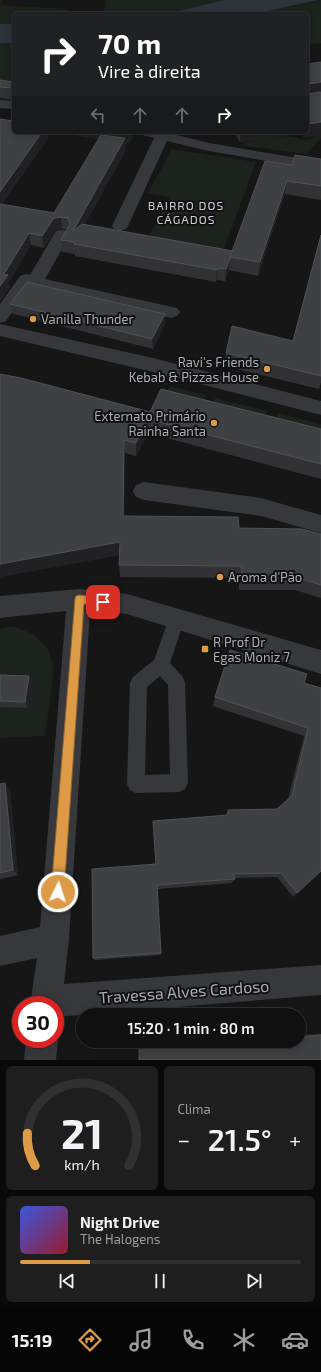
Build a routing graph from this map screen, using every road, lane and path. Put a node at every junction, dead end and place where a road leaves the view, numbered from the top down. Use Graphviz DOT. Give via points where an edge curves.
graph roads {
  1 [pos="0,104"];
  2 [pos="12,105"];
  3 [pos="153,134"];
  4 [pos="214,134"];
  5 [pos="162,137"];
  6 [pos="209,147"];
  7 [pos="321,152"];
  8 [pos="316,165"];
  9 [pos="120,226"];
  10 [pos="62,235"];
  11 [pos="35,282"];
  12 [pos="170,312"];
  13 [pos="0,317"];
  14 [pos="0,330"];
  15 [pos="321,408"];
  16 [pos="144,491"];
  17 [pos="321,524"];
  18 [pos="79,599"];
  19 [pos="0,607"];
  20 [pos="177,618"];
  21 [pos="321,662"];
  22 [pos="161,665"];
  23 [pos="54,939"];
  24 [pos="0,951"];
  25 [pos="321,980"];
  26 [pos="47,996"];
  27 [pos="64,1001"];
  28 [pos="41,1048"];
  29 [pos="40,1060"];
  1 -- 2 [label="street"];
  3 -- 5 [label="street"];
  4 -- 6 [label="street"];
  5 -- 6 [label="street"];
  5 -- 9 [label="street"];
  6 -- 8 [label="street"];
  7 -- 8 [label="street"];
  10 -- 11 [label="street"];
  11 -- 12 [label="street"];
  11 -- 13 [label="street" via="26,280"];
  14 -- 15 [label="street" via="153,365"];
  16 -- 17 [label="street" via="261,507"];
  18 -- 19 [label="street"];
  18 -- 20 [label="street" via="127,604"];
  18 -- 23 [label="street"];
  20 -- 21 [label="street"];
  20 -- 22 [label="lane"];
  22 -- 22 [label="lane" via="139,683 136,784 179,783 176,682"];
  23 -- 24 [label="street"];
  23 -- 26 [label="street"];
  25 -- 27 [label="street, Travessa Alves Cardoso"];
  28 -- 29 [label="street"];
}
